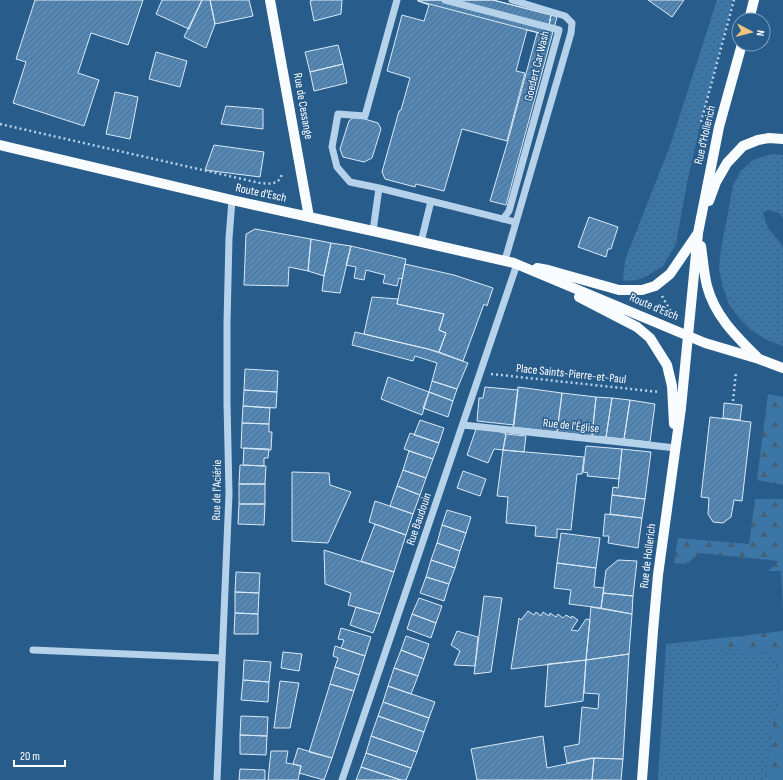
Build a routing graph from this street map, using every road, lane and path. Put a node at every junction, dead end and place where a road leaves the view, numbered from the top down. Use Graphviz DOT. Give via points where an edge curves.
graph roads {
  1 [pos="270,0"];
  2 [pos="397,0"];
  3 [pos="445,0"];
  4 [pos="512,0"];
  5 [pos="734,0"];
  6 [pos="754,0"];
  7 [pos="751,12"];
  8 [pos="740,52"];
  9 [pos="701,122"];
  10 [pos="0,124"];
  11 [pos="783,139"];
  12 [pos="0,145"];
  13 [pos="282,173"];
  14 [pos="379,188"];
  15 [pos="232,200"];
  16 [pos="431,200"];
  17 [pos="309,217"];
  18 [pos="503,219"];
  19 [pos="515,222"];
  20 [pos="373,230"];
  21 [pos="698,233"];
  22 [pos="421,242"];
  23 [pos="504,260"];
  24 [pos="517,264"];
  25 [pos="688,335"];
  26 [pos="759,359"];
  27 [pos="783,368"];
  28 [pos="736,372"];
  29 [pos="480,373"];
  30 [pos="660,392"];
  31 [pos="733,400"];
  32 [pos="463,424"];
  33 [pos="676,448"];
  34 [pos="33,650"];
  35 [pos="221,658"];
  36 [pos="217,780"];
  37 [pos="342,780"];
  38 [pos="642,780"];
  1 -- 17 [label="main road, Rue de Cessange"];
  2 -- 14 [label="street" via="365,116 338,114 332,147 337,166 350,182"];
  3 -- 18 [label="street, Goedert Car Wash" via="559,30 510,211"];
  4 -- 19 [label="street, Goedert Car Wash" via="565,16 572,23"];
  5 -- 9 [label="path"];
  6 -- 7 [label="main road"];
  8 -- 21 [label="main road, Rue d'Hollerich" via="718,127"];
  10 -- 13 [label="path" via="260,183 273,184 282,178"];
  11 -- 21 [label="main road" via="769,138 743,146 727,162 716,182"];
  12 -- 15 [label="main road, Route d'Esch"];
  14 -- 16 [label="street"];
  14 -- 20 [label="street"];
  15 -- 17 [label="main road, Route d'Esch"];
  15 -- 35 [label="street, Rue de l'Aciérie" via="227,323 229,494"];
  16 -- 18 [label="street"];
  16 -- 22 [label="street"];
  17 -- 20 [label="main road, Route d'Esch"];
  18 -- 19 [label="street"];
  19 -- 23 [label="street"];
  20 -- 22 [label="main road, Route d'Esch"];
  21 -- 24 [label="main road" via="670,274 655,286 642,290 619,290"];
  21 -- 25 [label="main road, Rue de Hollerich"];
  21 -- 26 [label="main road" via="707,286 720,317"];
  22 -- 23 [label="main road, Route d'Esch"];
  23 -- 24 [label="main road, Route d'Esch"];
  24 -- 25 [label="main road, Route d'Esch"];
  24 -- 29 [label="street, Rue Baudouin"];
  24 -- 33 [label="main road, Route d'Esch" via="622,319 650,338 666,365 672,386"];
  25 -- 26 [label="main road, Route d'Esch" via="705,343"];
  25 -- 33 [label="main road, Rue de Hollerich"];
  26 -- 27 [label="main road, Route d'Esch"];
  28 -- 31 [label="path"];
  29 -- 30 [label="path, Place Saints-Pierre-et-Paul"];
  29 -- 32 [label="street, Rue Baudouin"];
  32 -- 33 [label="street, Rue de l'Église"];
  32 -- 37 [label="street, Rue Baudouin"];
  33 -- 38 [label="main road, Rue de Hollerich" via="658,575"];
  34 -- 35 [label="street"];
  35 -- 36 [label="street, Rue de l'Aciérie"];
}
